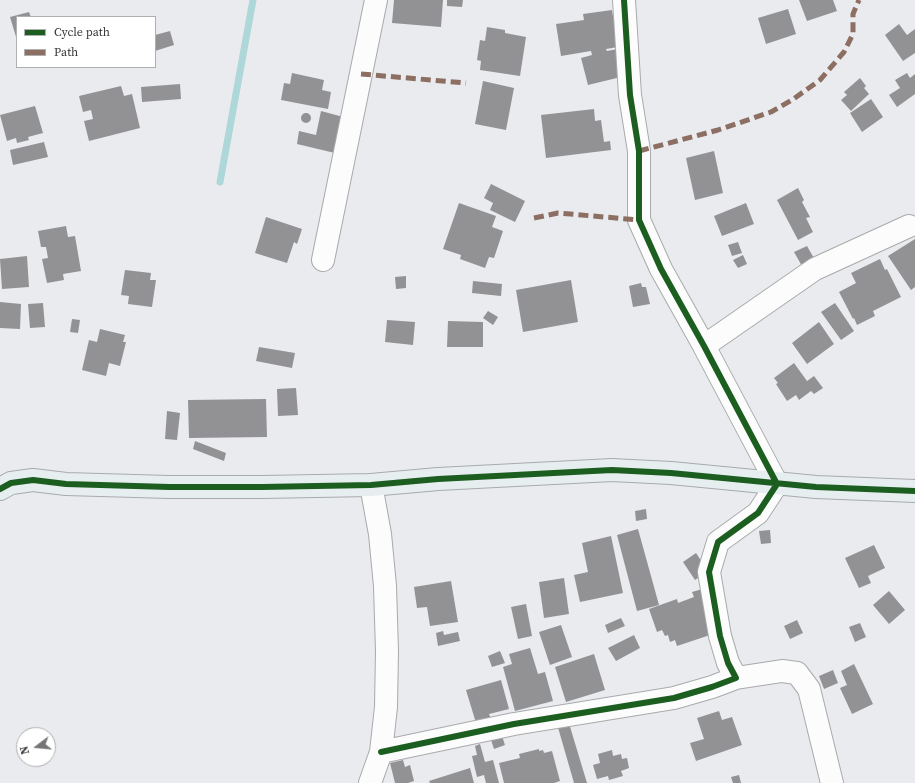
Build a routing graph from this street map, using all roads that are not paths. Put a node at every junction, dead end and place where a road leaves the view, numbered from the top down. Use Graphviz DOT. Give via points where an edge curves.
graph roads {
  1 [pos="376,0"];
  2 [pos="624,0"];
  3 [pos="909,226"];
  4 [pos="323,260"];
  5 [pos="704,346"];
  6 [pos="777,484"];
  7 [pos="371,485"];
  8 [pos="0,489"];
  9 [pos="915,491"];
  10 [pos="736,678"];
  11 [pos="381,752"];
  12 [pos="370,783"];
  13 [pos="832,783"];
  1 -- 4 [label="street"];
  2 -- 5 [label="street" via="630,95 639,151 639,220 661,269"];
  3 -- 5 [label="street" via="815,269"];
  5 -- 6 [label="street"];
  6 -- 7 [label="street" via="612,470"];
  6 -- 9 [label="street"];
  6 -- 10 [label="street" via="758,513 718,542 709,572 720,636 728,663"];
  7 -- 8 [label="street" via="169,487 66,484 33,480 11,483"];
  7 -- 11 [label="street" via="380,534 385,586 386,707"];
  10 -- 11 [label="street" via="674,698 514,724"];
  10 -- 13 [label="street" via="782,672 797,673 809,689"];
  11 -- 12 [label="street"];
}
